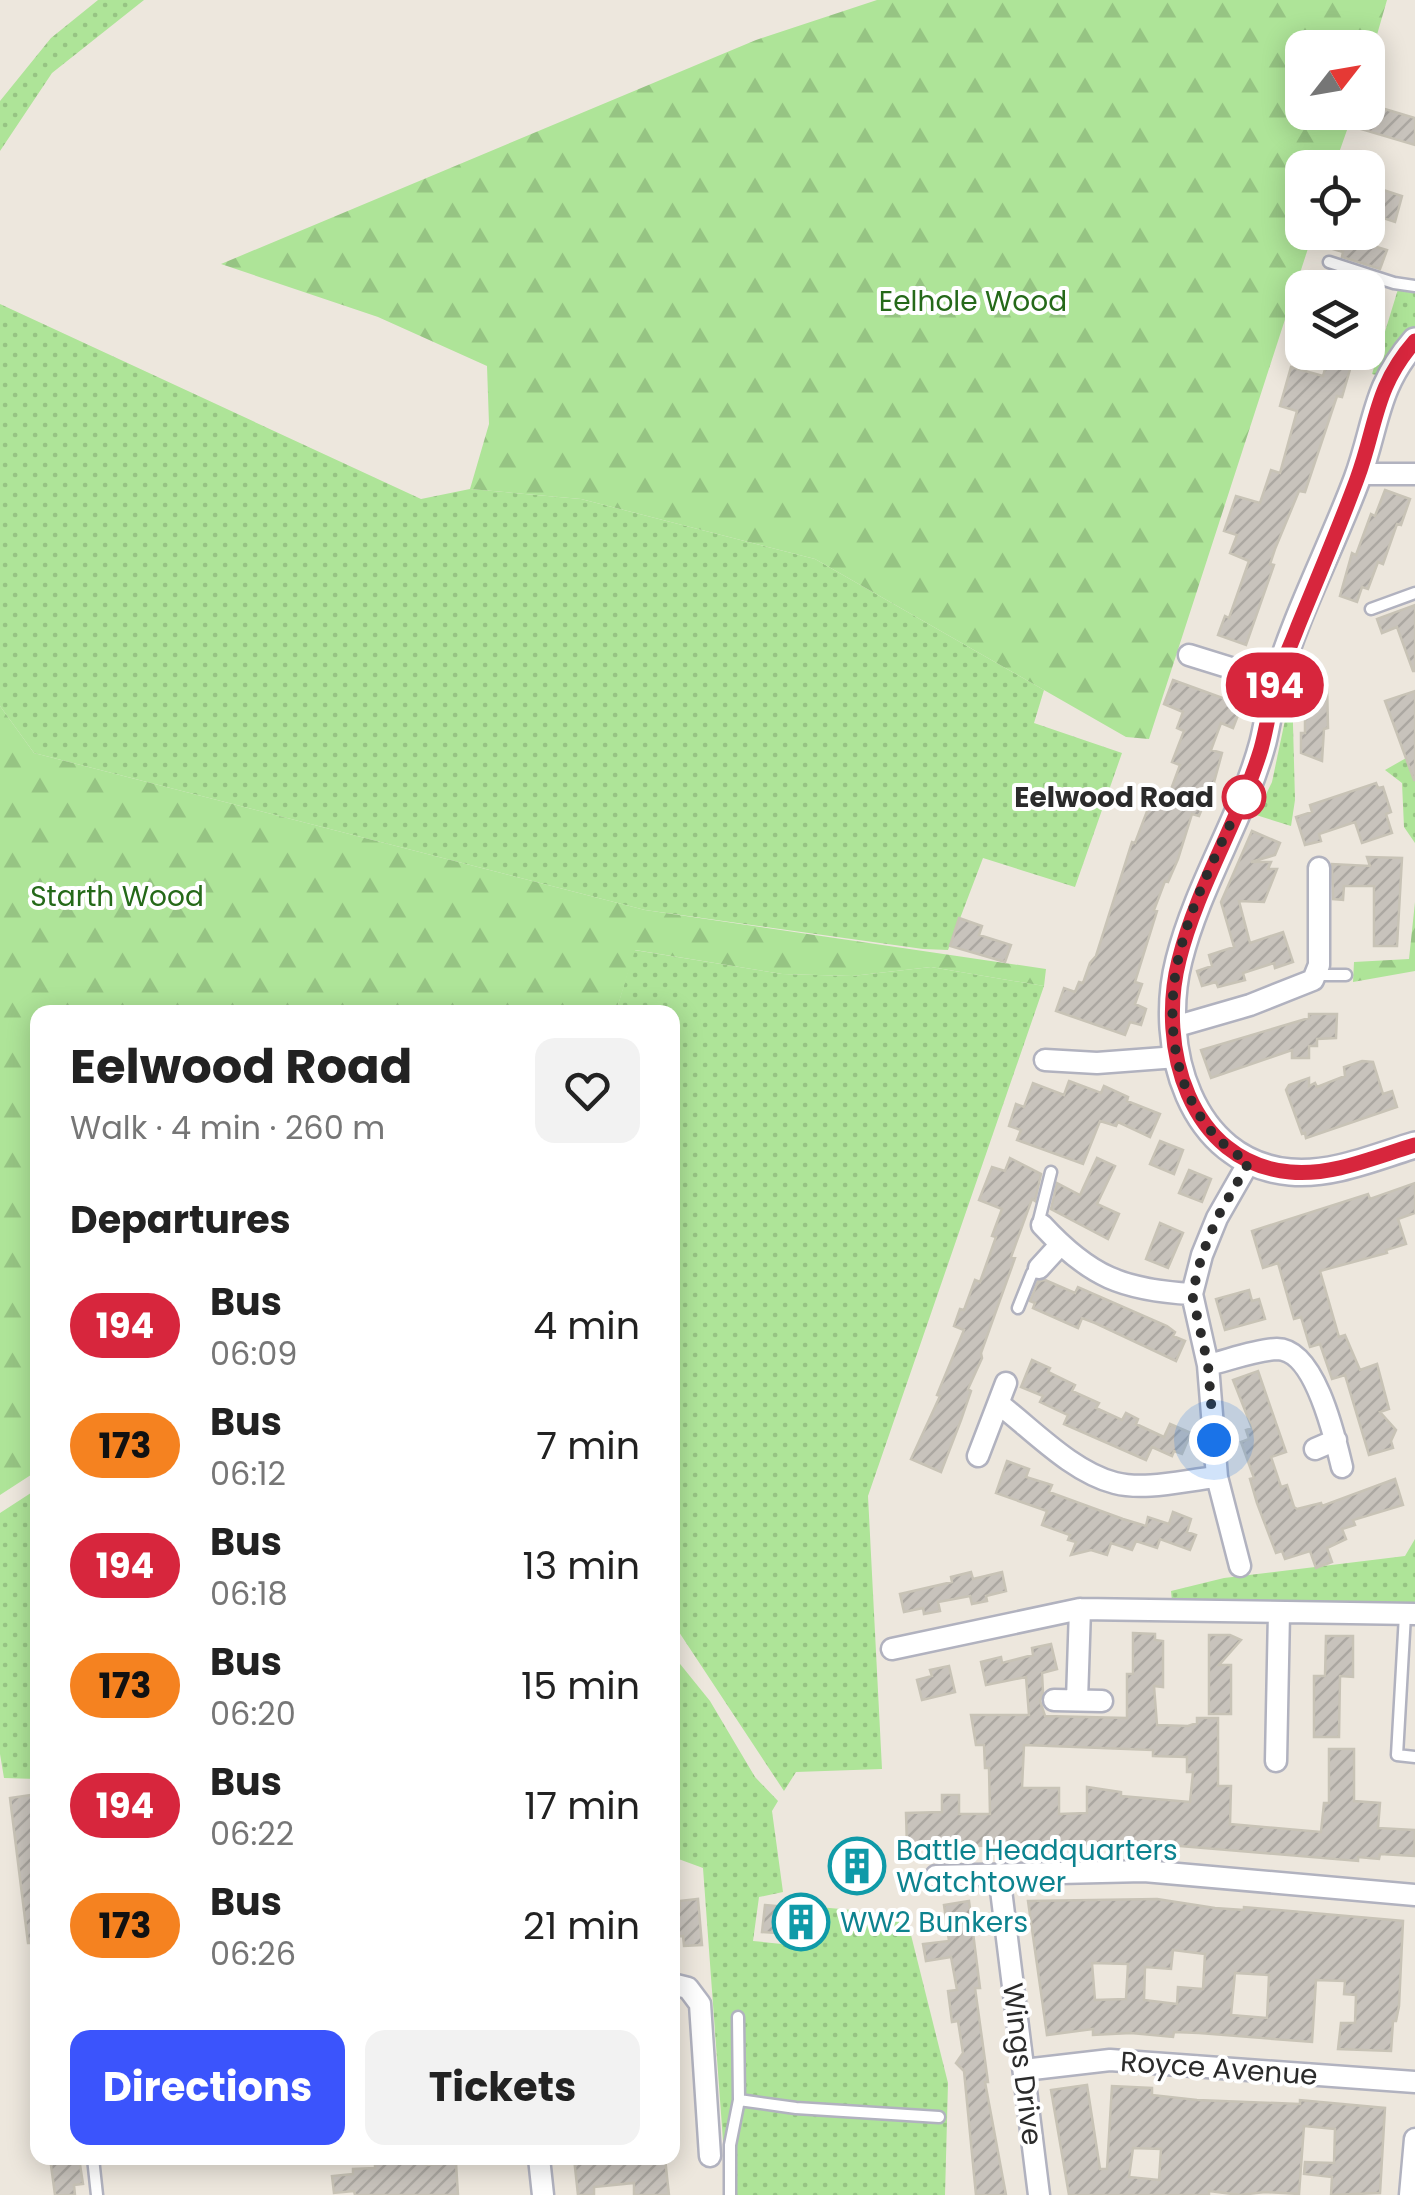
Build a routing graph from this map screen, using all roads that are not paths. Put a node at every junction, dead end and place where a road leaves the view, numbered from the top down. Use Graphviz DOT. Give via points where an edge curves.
graph roads {
  1 [pos="1329,262"];
  2 [pos="1415,286"];
  3 [pos="1415,341"];
  4 [pos="1359,474"];
  5 [pos="1415,474"];
  6 [pos="1415,592"];
  7 [pos="1371,610"];
  8 [pos="1190,655"];
  9 [pos="1276,682"];
  10 [pos="1319,868"];
  11 [pos="1318,974"];
  12 [pos="1346,975"];
  13 [pos="1174,1027"];
  14 [pos="1178,1057"];
  15 [pos="1045,1060"];
  16 [pos="1415,1145"];
  17 [pos="1249,1162"];
  18 [pos="1051,1172"];
  19 [pos="1042,1225"];
  20 [pos="1060,1245"];
  21 [pos="1039,1268"];
  22 [pos="1192,1294"];
  23 [pos="1018,1308"];
  24 [pos="1208,1365"];
  25 [pos="1006,1383"];
  26 [pos="998,1404"];
  27 [pos="1336,1440"];
  28 [pos="1315,1449"];
  29 [pos="978,1456"];
  30 [pos="1342,1467"];
  31 [pos="1217,1477"];
  32 [pos="1240,1566"];
  33 [pos="1080,1609"];
  34 [pos="1279,1612"];
  35 [pos="1410,1614"];
  36 [pos="892,1649"];
  37 [pos="1402,1694"];
  38 [pos="1415,1696"];
  39 [pos="1054,1700"];
  40 [pos="1077,1700"];
  41 [pos="1102,1701"];
  42 [pos="1415,1758"];
  43 [pos="1276,1762"];
  44 [pos="1000,1874"];
  45 [pos="936,1876"];
  46 [pos="1415,1895"];
  47 [pos="680,1986"];
  48 [pos="738,2017"];
  49 [pos="1024,2070"];
  50 [pos="1415,2082"];
  51 [pos="739,2100"];
  52 [pos="940,2117"];
  53 [pos="1415,2138"];
  54 [pos="710,2156"];
  55 [pos="94,2165"];
  56 [pos="540,2165"];
  57 [pos="97,2195"];
  58 [pos="542,2195"];
  59 [pos="730,2195"];
  60 [pos="1039,2195"];
  61 [pos="1410,2195"];
  1 -- 2 [label="lane"];
  3 -- 4 [label="street" via="1385,384"];
  4 -- 5 [label="street"];
  4 -- 9 [label="street"];
  6 -- 7 [label="lane"];
  8 -- 9 [label="street"];
  9 -- 13 [label="street" via="1249,784 1188,926 1177,965"];
  10 -- 11 [label="street"];
  11 -- 12 [label="lane"];
  11 -- 13 [label="street" via="1308,985"];
  13 -- 14 [label="street"];
  14 -- 15 [label="street"];
  14 -- 17 [label="street" via="1202,1122"];
  16 -- 17 [label="street" via="1313,1172"];
  17 -- 22 [label="street" via="1217,1218"];
  18 -- 19 [label="lane"];
  19 -- 20 [label="street"];
  20 -- 21 [label="street"];
  20 -- 22 [label="street" via="1124,1286"];
  21 -- 23 [label="lane"];
  22 -- 24 [label="street"];
  24 -- 27 [label="street" via="1290,1351 1330,1413"];
  24 -- 31 [label="street"];
  25 -- 26 [label="street"];
  26 -- 29 [label="street"];
  26 -- 31 [label="street" via="1080,1467 1116,1484"];
  27 -- 28 [label="street"];
  27 -- 30 [label="street"];
  31 -- 32 [label="street"];
  33 -- 34 [label="street"];
  33 -- 36 [label="street"];
  33 -- 40 [label="street"];
  34 -- 35 [label="street"];
  34 -- 43 [label="street"];
  35 -- 37 [label="lane"];
  37 -- 38 [label="lane"];
  37 -- 42 [label="lane" via="1398,1756"];
  39 -- 40 [label="street"];
  40 -- 41 [label="street"];
  44 -- 45 [label="street"];
  44 -- 46 [label="street" via="1144,1871"];
  44 -- 49 [label="street, Wings Drive"];
  47 -- 54 [label="street" via="700,2004"];
  48 -- 51 [label="lane"];
  49 -- 50 [label="street, Royce Avenue" via="1110,2060"];
  49 -- 60 [label="street, Wings Drive"];
  51 -- 52 [label="lane"];
  51 -- 59 [label="lane"];
  53 -- 61 [label="street"];
  55 -- 57 [label="lane"];
  56 -- 58 [label="street"];
}
